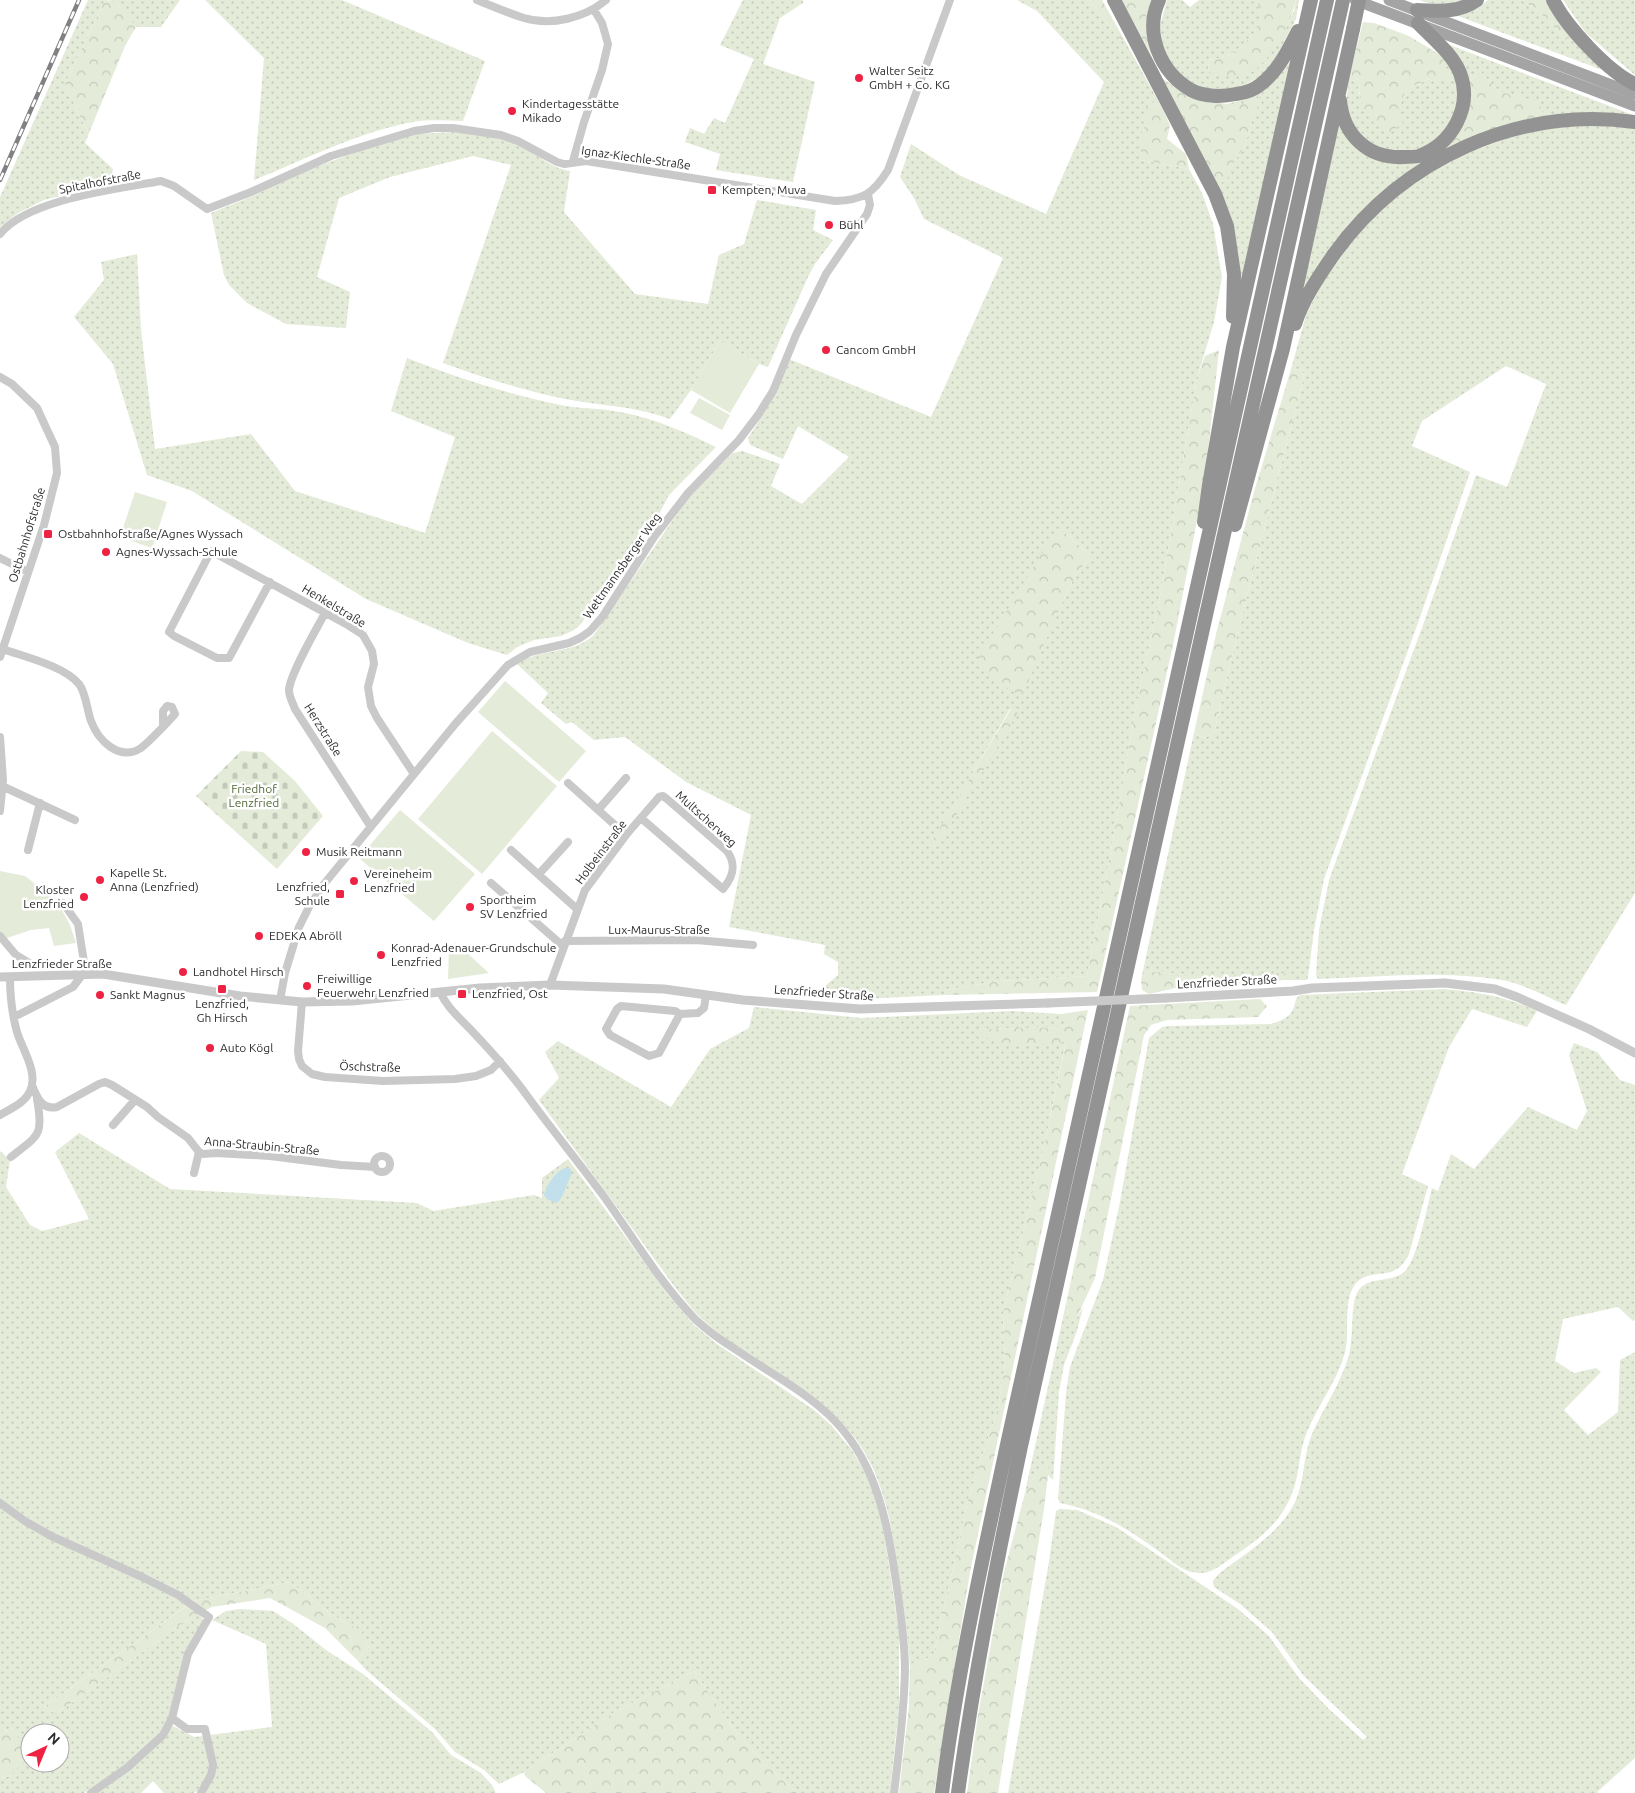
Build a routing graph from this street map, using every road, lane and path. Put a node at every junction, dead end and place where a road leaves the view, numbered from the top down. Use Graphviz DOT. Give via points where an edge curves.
graph roads {
  1 [pos="477,0"];
  2 [pos="606,0"];
  3 [pos="950,0"];
  4 [pos="1114,0"];
  5 [pos="1159,0"];
  6 [pos="1327,0"];
  7 [pos="1343,0"];
  8 [pos="1357,0"];
  9 [pos="1389,0"];
  10 [pos="1477,0"];
  11 [pos="1553,0"];
  12 [pos="1309,6"];
  13 [pos="594,10"];
  14 [pos="1418,17"];
  15 [pos="1341,82"];
  16 [pos="1635,84"];
  17 [pos="1635,94"];
  18 [pos="1635,106"];
  19 [pos="1635,122"];
  20 [pos="573,161"];
  21 [pos="868,194"];
  22 [pos="207,209"];
  23 [pos="0,234"];
  24 [pos="1233,347"];
  25 [pos="1282,348"];
  26 [pos="0,377"];
  27 [pos="1208,542"];
  28 [pos="0,558"];
  29 [pos="1218,560"];
  30 [pos="28,572"];
  31 [pos="270,582"];
  32 [pos="325,613"];
  33 [pos="1,653"];
  34 [pos="164,727"];
  35 [pos="0,737"];
  36 [pos="1,759"];
  37 [pos="414,774"];
  38 [pos="626,778"];
  39 [pos="568,783"];
  40 [pos="2,786"];
  41 [pos="40,803"];
  42 [pos="598,810"];
  43 [pos="0,811"];
  44 [pos="641,818"];
  45 [pos="75,820"];
  46 [pos="371,827"];
  47 [pos="626,835"];
  48 [pos="568,842"];
  49 [pos="28,850"];
  50 [pos="511,850"];
  51 [pos="539,874"];
  52 [pos="491,883"];
  53 [pos="63,903"];
  54 [pos="577,909"];
  55 [pos="0,936"];
  56 [pos="564,944"];
  57 [pos="753,945"];
  58 [pos="34,966"];
  59 [pos="84,975"];
  60 [pos="0,977"];
  61 [pos="10,977"];
  62 [pos="550,985"];
  63 [pos="440,992"];
  64 [pos="706,995"];
  65 [pos="280,1000"];
  66 [pos="302,1002"];
  67 [pos="680,1014"];
  68 [pos="14,1017"];
  69 [pos="1635,1052"];
  70 [pos="500,1061"];
  71 [pos="32,1085"];
  72 [pos="37,1100"];
  73 [pos="136,1100"];
  74 [pos="0,1115"];
  75 [pos="113,1125"];
  76 [pos="199,1152"];
  77 [pos="11,1157"];
  78 [pos="376,1167"];
  79 [pos="194,1173"];
  80 [pos="0,1503"];
  81 [pos="172,1718"];
  82 [pos="91,1793"];
  83 [pos="202,1793"];
  84 [pos="894,1793"];
  85 [pos="942,1793"];
  86 [pos="958,1793"];
  1 -- 13 [label="street" via="526,19 548,21"];
  2 -- 13 [label="street"];
  3 -- 21 [label="street" via="888,170 878,186"];
  4 -- 24 [label="highway" via="1215,194 1227,226 1234,274 1230,334"];
  5 -- 12 [label="highway" via="1153,22 1154,42 1160,58 1173,76 1192,90 1227,96 1245,93 1272,74 1284,58"];
  6 -- 27 [label="highway"];
  7 -- 29 [label="highway"];
  8 -- 14 [label="main road"];
  8 -- 15 [label="highway, bridge"];
  9 -- 14 [label="main road"];
  10 -- 14 [label="highway" via="1461,8"];
  11 -- 16 [label="highway" via="1580,38"];
  12 -- 24 [label="highway"];
  13 -- 20 [label="street" via="608,44"];
  14 -- 15 [label="highway" via="1460,73 1463,107 1450,135 1418,156 1396,157 1378,153 1360,143 1349,130 1342,114"];
  14 -- 17 [label="main road"];
  14 -- 18 [label="main road"];
  15 -- 25 [label="highway"];
  19 -- 25 [label="highway" via="1591,119 1552,121 1516,128 1451,153 1417,173 1379,202 1349,234 1321,272 1299,312 1291,337"];
  20 -- 21 [label="street, Ignaz-Kiechle-Straße" via="835,202 858,199"];
  20 -- 22 [label="street, Ignaz-Kiechle-Straße" via="557,162 501,135 453,128 424,130 331,156"];
  21 -- 37 [label="street, Wettmannsberger Weg" via="870,205 867,214 826,274 758,415 739,440 688,492 654,537 603,616 580,638 530,652 508,665"];
  22 -- 23 [label="street, Spitalhofstraße" via="174,186 161,182 53,203 11,223"];
  24 -- 27 [label="highway" via="1204,521"];
  25 -- 29 [label="highway" via="1234,528"];
  26 -- 30 [label="street, Ostbahnhofstraße" via="37,408 55,447 57,473"];
  27 -- 85 [label="highway" via="980,1571"];
  28 -- 30 [label="street"];
  29 -- 86 [label="highway" via="1021,1446 995,1573"];
  30 -- 33 [label="street, Ostbahnhofstraße"];
  31 -- 31 [label="street, Henkelstraße" via="229,658 217,658 169,632 211,551"];
  31 -- 32 [label="street, Henkelstraße"];
  32 -- 37 [label="street, Henkelstraße" via="363,635 372,651 374,664 368,687 371,706"];
  32 -- 46 [label="street, Herzstraße" via="293,677 290,696 295,709"];
  33 -- 34 [label="street" via="68,674 80,686 96,733 116,750 127,752 140,748"];
  35 -- 36 [label="street"];
  36 -- 40 [label="street"];
  37 -- 46 [label="street, Wettmannsberger Weg"];
  38 -- 42 [label="street"];
  39 -- 42 [label="street"];
  40 -- 41 [label="street"];
  40 -- 43 [label="street"];
  41 -- 45 [label="street"];
  41 -- 49 [label="street"];
  42 -- 47 [label="street"];
  44 -- 44 [label="street, Multscherweg" via="659,797 667,798 731,857 731,880 723,889"];
  44 -- 47 [label="street, Holbeinstraße"];
  46 -- 65 [label="street, Wettmannsberger Weg" via="324,884 303,918"];
  47 -- 54 [label="street, Holbeinstraße" via="595,874"];
  48 -- 51 [label="street"];
  50 -- 51 [label="street"];
  51 -- 54 [label="street"];
  52 -- 56 [label="street"];
  53 -- 59 [label="street" via="78,924"];
  54 -- 56 [label="street, Holbeinstraße"];
  55 -- 58 [label="street" via="16,955"];
  56 -- 57 [label="street, Lux-Maurus-Straße" via="696,940"];
  56 -- 62 [label="street, Holbeinstraße"];
  59 -- 61 [label="street, Lenzfrieder Straße"];
  59 -- 65 [label="street, Lenzfrieder Straße" via="103,974"];
  59 -- 68 [label="street" via="73,987"];
  60 -- 61 [label="street, Lenzfrieder Straße"];
  61 -- 68 [label="street"];
  62 -- 63 [label="street, Lenzfrieder Straße"];
  62 -- 64 [label="street, Lenzfrieder Straße" via="664,989"];
  63 -- 66 [label="street, Lenzfrieder Straße" via="352,1001"];
  63 -- 70 [label="street" via="446,1005"];
  64 -- 67 [label="street" via="704,1008 698,1013"];
  64 -- 69 [label="street, Lenzfrieder Straße, bridge" via="860,1010 1048,1004 1445,983 1496,989"];
  65 -- 66 [label="street, Lenzfrieder Straße"];
  66 -- 70 [label="street, Öschstraße" via="299,1059 312,1074 383,1081 455,1079 483,1074"];
  67 -- 67 [label="street" via="660,1053 649,1056 610,1035 606,1029 621,1006"];
  68 -- 71 [label="street" via="32,1074"];
  70 -- 84 [label="street" via="593,1181 673,1293 698,1321 835,1421 871,1473 891,1545 903,1633 904,1706"];
  71 -- 72 [label="street"];
  71 -- 74 [label="street" via="21,1103"];
  72 -- 73 [label="street, Anna-Straubin-Straße" via="50,1108 57,1107 105,1082"];
  72 -- 77 [label="street" via="40,1124 37,1136"];
  73 -- 75 [label="street"];
  73 -- 76 [label="street, Anna-Straubin-Straße" via="188,1138"];
  76 -- 78 [label="street, Anna-Straubin-Straße"];
  76 -- 79 [label="street"];
  80 -- 81 [label="street" via="51,1536 170,1591 209,1617 188,1654"];
  81 -- 82 [label="street" via="157,1741"];
  81 -- 83 [label="street" via="187,1729 206,1729 213,1765"];
}
